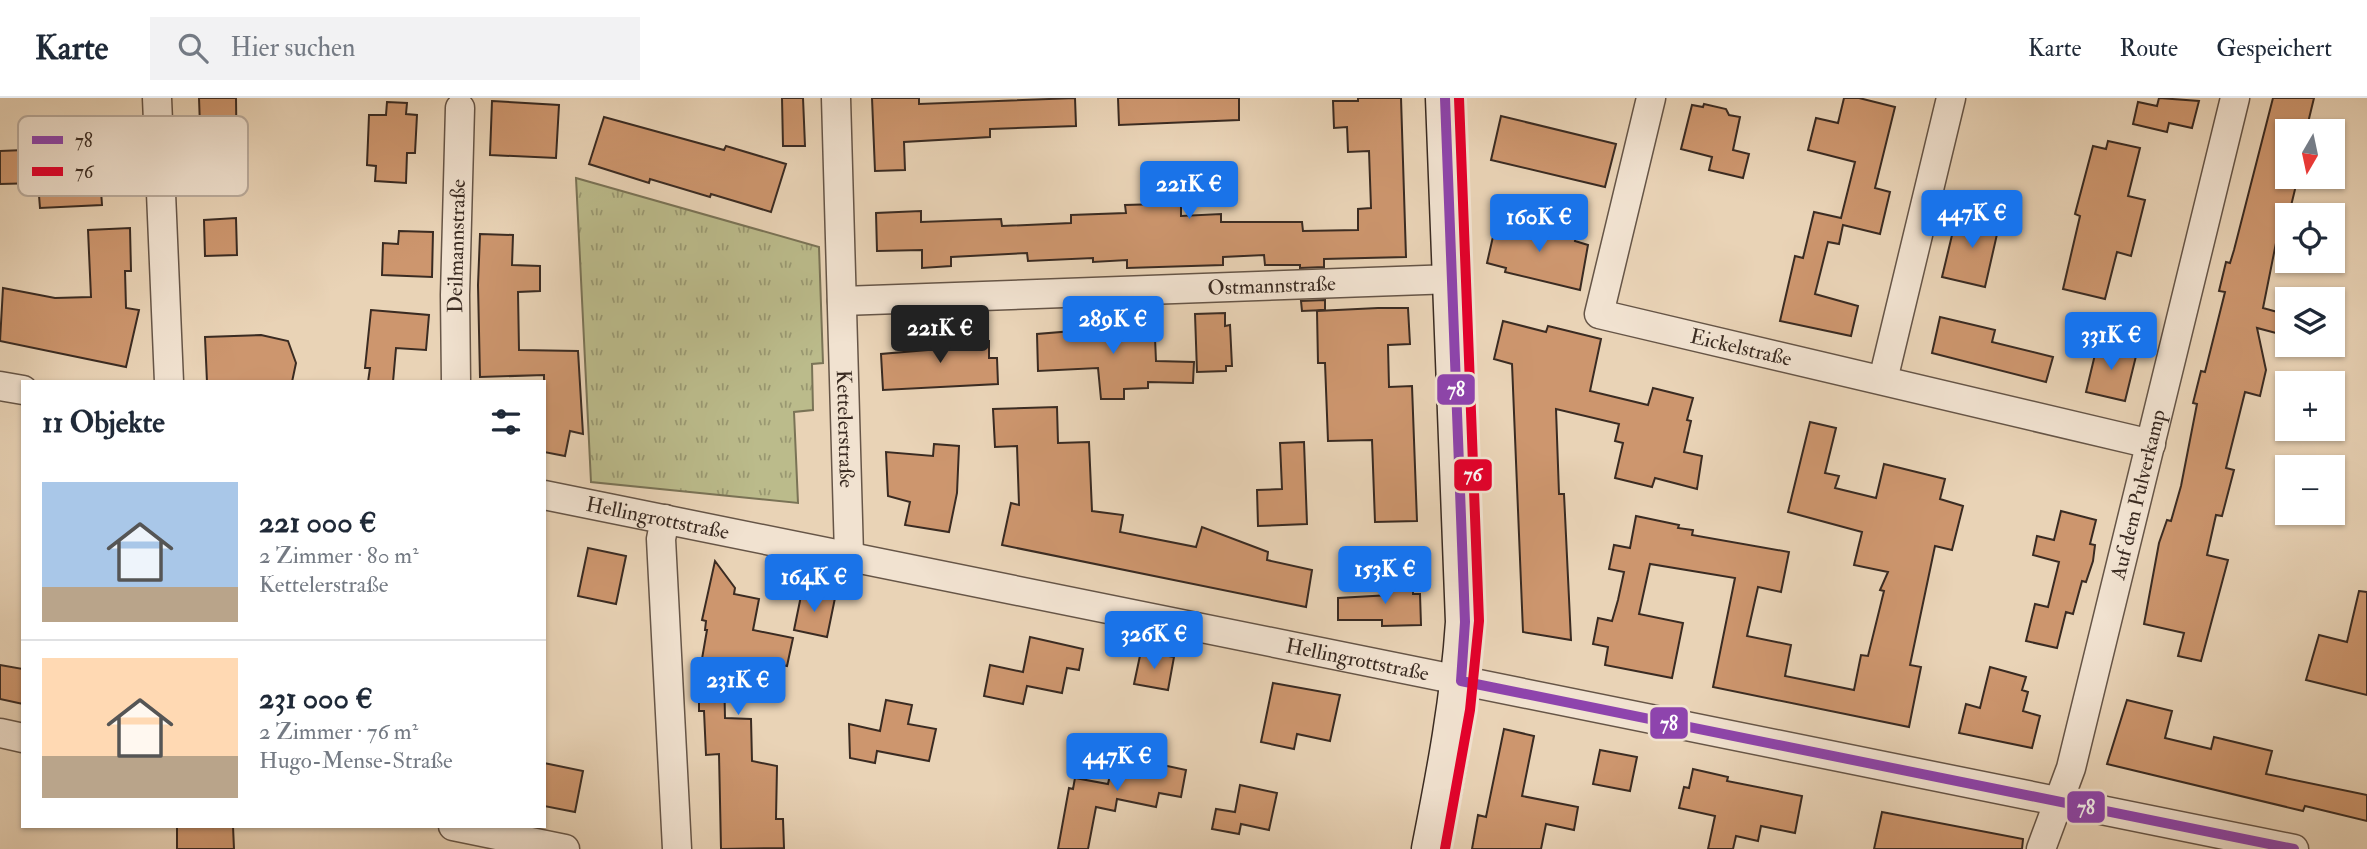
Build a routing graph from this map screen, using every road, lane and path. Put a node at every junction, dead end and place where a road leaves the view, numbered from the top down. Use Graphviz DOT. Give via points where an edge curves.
graph roads {
  1 [pos="158,98"];
  2 [pos="836,98"];
  3 [pos="1445,98"];
  4 [pos="1651,98"];
  5 [pos="1951,98"];
  6 [pos="2235,98"];
  7 [pos="460,108"];
  8 [pos="159,116"];
  9 [pos="162,196"];
  10 [pos="1453,279"];
  11 [pos="842,301"];
  12 [pos="169,380"];
  13 [pos="456,380"];
  14 [pos="1882,380"];
  15 [pos="0,386"];
  16 [pos="21,390"];
  17 [pos="2151,444"];
  18 [pos="546,495"];
  19 [pos="666,519"];
  20 [pos="849,555"];
  21 [pos="1461,681"];
  22 [pos="0,733"];
  23 [pos="21,737"];
  24 [pos="2058,801"];
  25 [pos="463,828"];
  26 [pos="565,849"];
  27 [pos="677,849"];
  28 [pos="1430,849"];
  29 [pos="2041,849"];
  30 [pos="2294,849"];
  1 -- 8 [label="street"];
  2 -- 11 [label="street, Kettelerstraße"];
  3 -- 10 [label="street"];
  4 -- 14 [label="street, Eickelstraße" via="1599,314"];
  5 -- 14 [label="street"];
  6 -- 17 [label="street, Auf dem Pulverkamp"];
  7 -- 13 [label="street, Deilmannstraße"];
  9 -- 12 [label="street"];
  10 -- 11 [label="street, Ostmannstraße"];
  10 -- 21 [label="street" via="1465,622"];
  11 -- 20 [label="street, Kettelerstraße"];
  14 -- 17 [label="street, Eickelstraße"];
  15 -- 16 [label="street"];
  17 -- 24 [label="street, Auf dem Pulverkamp" via="2071,768"];
  18 -- 19 [label="street, Hellingrottstraße"];
  19 -- 20 [label="street, Hellingrottstraße"];
  19 -- 27 [label="street" via="662,539"];
  20 -- 21 [label="street, Hellingrottstraße"];
  21 -- 24 [label="street, Hellingrottstraße"];
  21 -- 28 [label="street"];
  22 -- 23 [label="street"];
  24 -- 29 [label="street, Auf dem Pulverkamp"];
  24 -- 30 [label="street, Hellingrottstraße"];
  25 -- 26 [label="street"];
}
